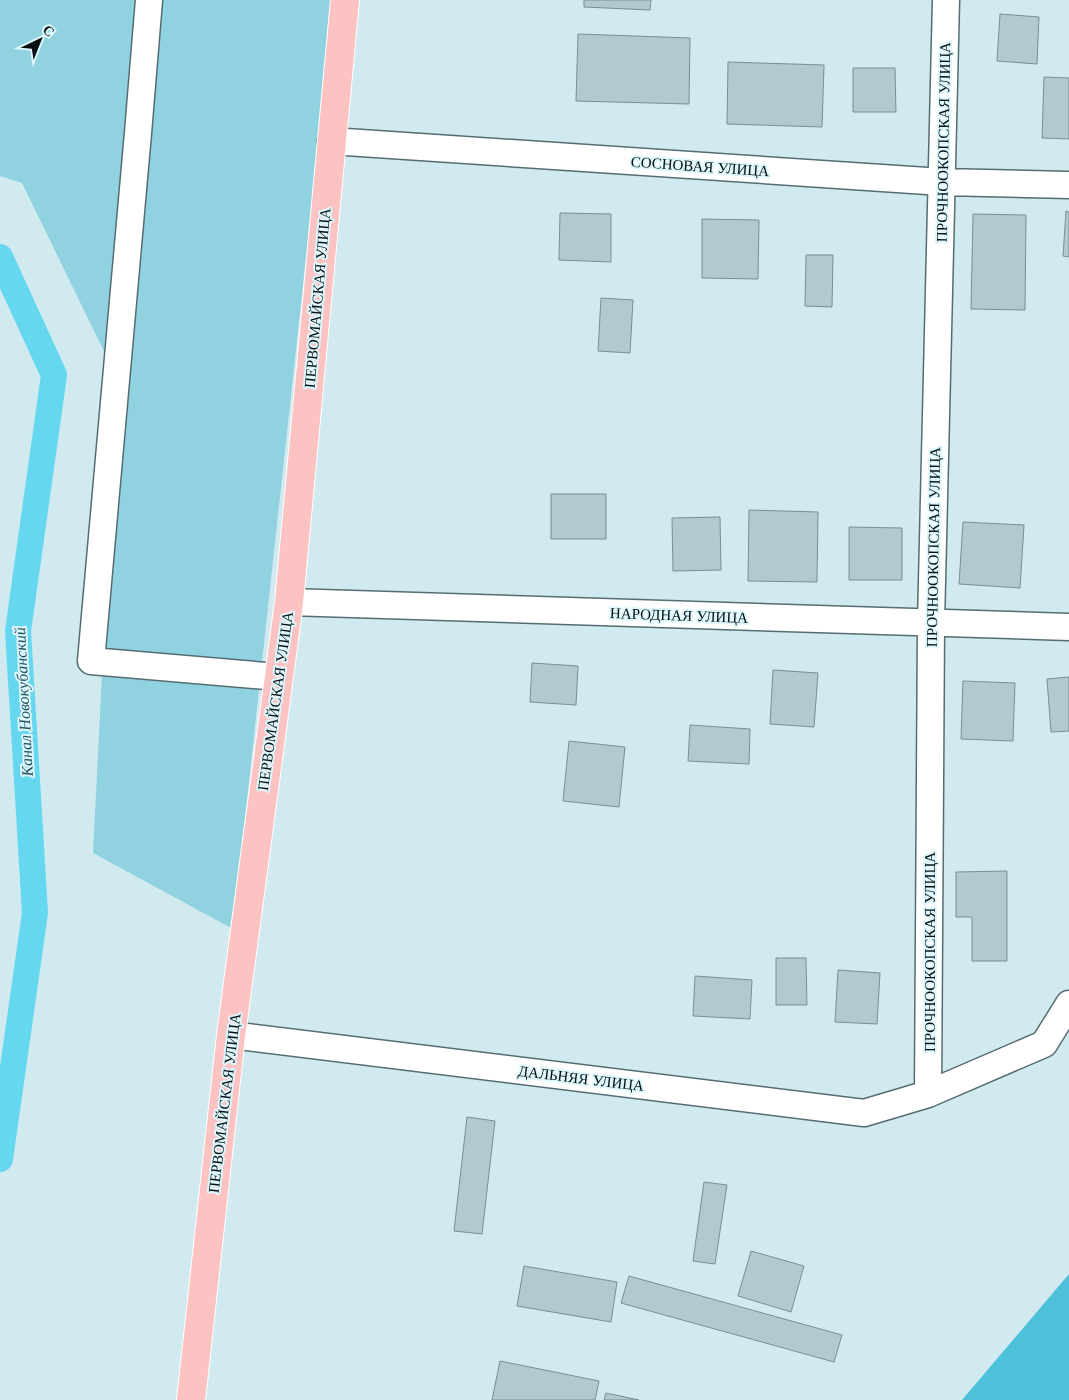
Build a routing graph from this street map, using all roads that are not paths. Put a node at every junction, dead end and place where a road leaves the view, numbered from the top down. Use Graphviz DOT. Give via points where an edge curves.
graph roads {
  1 [pos="149,0"];
  2 [pos="345,0"];
  3 [pos="946,0"];
  4 [pos="331,141"];
  5 [pos="942,182"];
  6 [pos="1069,185"];
  7 [pos="289,602"];
  8 [pos="931,623"];
  9 [pos="1069,627"];
  10 [pos="278,677"];
  11 [pos="1069,1004"];
  12 [pos="231,1035"];
  13 [pos="928,1094"];
  14 [pos="191,1400"];
  1 -- 10 [label="street" via="92,661"];
  2 -- 4 [label="main road, ПЕРВОМАЙСКАЯ УЛИЦА"];
  3 -- 5 [label="street, ПРОЧНООКОПСКАЯ УЛИЦА"];
  4 -- 5 [label="street, СОСНОВАЯ УЛИЦА"];
  4 -- 7 [label="main road, ПЕРВОМАЙСКАЯ УЛИЦА"];
  5 -- 6 [label="street, СОСНОВАЯ УЛИЦА"];
  5 -- 8 [label="street, ПРОЧНООКОПСКАЯ УЛИЦА"];
  7 -- 8 [label="street, НАРОДНАЯ УЛИЦА"];
  7 -- 10 [label="main road, ПЕРВОМАЙСКАЯ УЛИЦА"];
  8 -- 9 [label="street, НАРОДНАЯ УЛИЦА"];
  8 -- 13 [label="street, ПРОЧНООКОПСКАЯ УЛИЦА"];
  10 -- 12 [label="main road, ПЕРВОМАЙСКАЯ УЛИЦА"];
  11 -- 13 [label="street, ДАЛЬНЯЯ УЛИЦА" via="1044,1044"];
  12 -- 13 [label="street, ДАЛЬНЯЯ УЛИЦА" via="864,1113"];
  12 -- 14 [label="main road, ПЕРВОМАЙСКАЯ УЛИЦА"];
}
